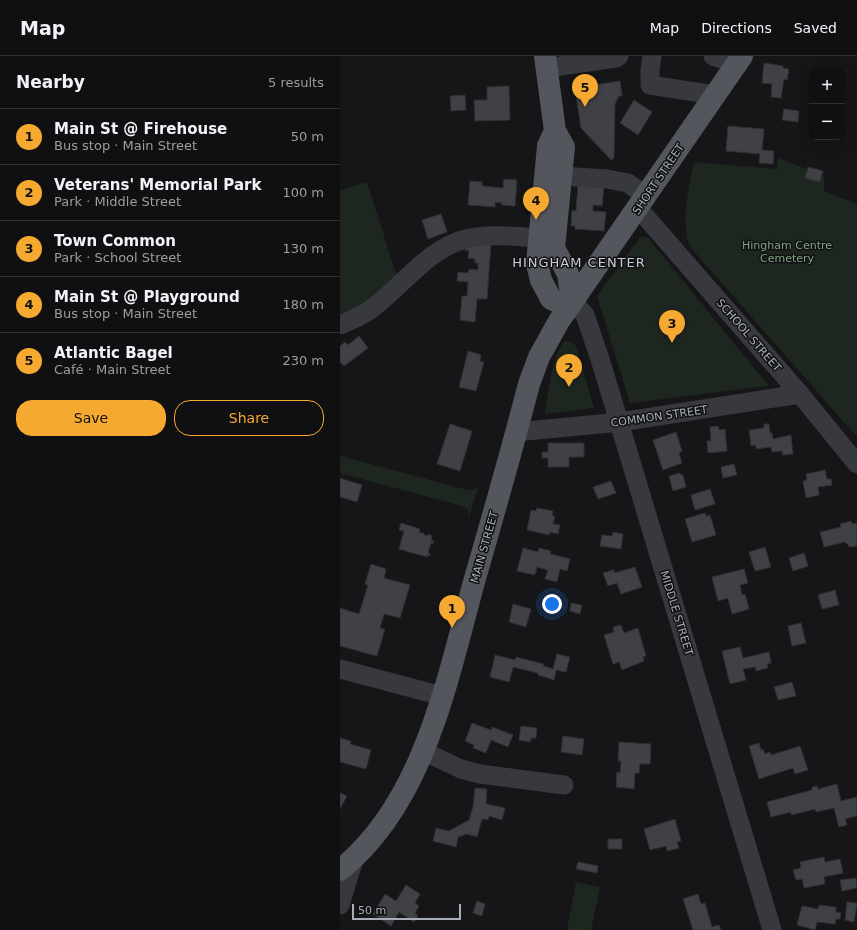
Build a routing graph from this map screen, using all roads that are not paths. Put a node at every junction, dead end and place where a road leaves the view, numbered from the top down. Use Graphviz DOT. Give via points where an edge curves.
graph roads {
  1 [pos="619,56"];
  2 [pos="652,56"];
  3 [pos="713,56"];
  4 [pos="739,60"];
  5 [pos="546,62"];
  6 [pos="715,95"];
  7 [pos="553,175"];
  8 [pos="642,202"];
  9 [pos="546,239"];
  10 [pos="572,301"];
  11 [pos="340,325"];
  12 [pos="800,394"];
  13 [pos="620,422"];
  14 [pos="516,432"];
  15 [pos="857,464"];
  16 [pos="340,669"];
  17 [pos="442,696"];
  18 [pos="423,751"];
  19 [pos="564,785"];
  20 [pos="348,863"];
  21 [pos="340,905"];
  22 [pos="772,930"];
  1 -- 5 [label="street"];
  2 -- 6 [label="street" via="650,85"];
  3 -- 4 [label="street"];
  4 -- 6 [label="main road, SHORT STREET"];
  5 -- 7 [label="main road" via="555,132 564,147"];
  6 -- 8 [label="main road, SHORT STREET"];
  7 -- 8 [label="street, SCHOOL STREET" via="628,183"];
  7 -- 9 [label="main road"];
  8 -- 10 [label="main road, SHORT STREET"];
  8 -- 12 [label="street, SCHOOL STREET"];
  9 -- 10 [label="main road" via="568,274"];
  9 -- 11 [label="street" via="493,237 454,243 420,266 370,310"];
  10 -- 13 [label="street, MIDDLE STREET" via="587,320"];
  10 -- 14 [label="main road, MAIN STREET" via="539,357"];
  12 -- 13 [label="street, COMMON STREET"];
  12 -- 15 [label="street, SCHOOL STREET"];
  13 -- 14 [label="street, COMMON STREET"];
  13 -- 22 [label="street, MIDDLE STREET"];
  14 -- 17 [label="main road, MAIN STREET"];
  16 -- 17 [label="street"];
  17 -- 18 [label="main road, MAIN STREET"];
  18 -- 19 [label="street" via="461,769 480,774"];
  18 -- 20 [label="main road, MAIN STREET" via="391,812"];
  20 -- 21 [label="street"];
}
